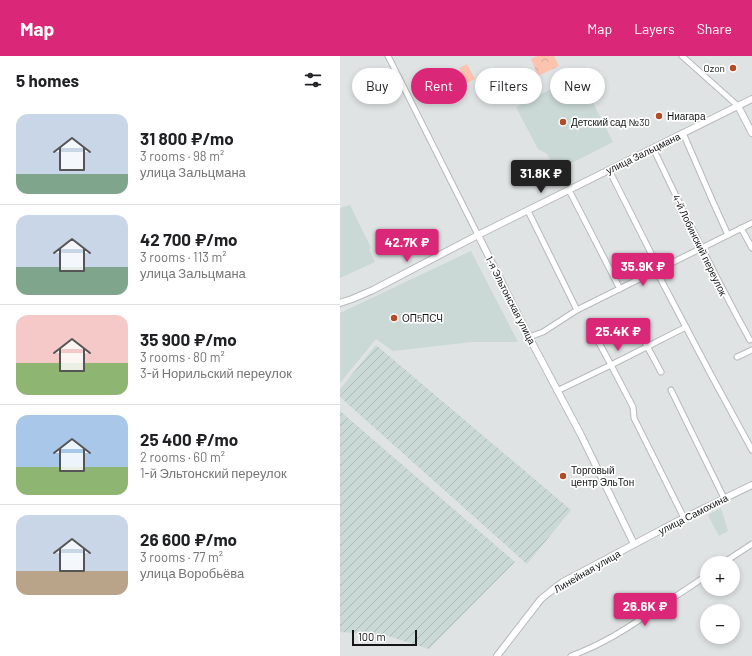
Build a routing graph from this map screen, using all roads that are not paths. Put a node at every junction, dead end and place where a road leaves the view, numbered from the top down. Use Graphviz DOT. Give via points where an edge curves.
graph roads {
  1 [pos="388,56"];
  2 [pos="682,56"];
  3 [pos="752,99"];
  4 [pos="738,106"];
  5 [pos="683,133"];
  6 [pos="752,133"];
  7 [pos="653,148"];
  8 [pos="609,170"];
  9 [pos="569,190"];
  10 [pos="528,211"];
  11 [pos="752,223"];
  12 [pos="741,228"];
  13 [pos="478,235"];
  14 [pos="728,235"];
  15 [pos="701,248"];
  16 [pos="752,248"];
  17 [pos="659,269"];
  18 [pos="620,289"];
  19 [pos="340,303"];
  20 [pos="578,310"];
  21 [pos="634,322"];
  22 [pos="686,327"];
  23 [pos="529,337"];
  24 [pos="597,339"];
  25 [pos="750,340"];
  26 [pos="648,347"];
  27 [pos="752,351"];
  28 [pos="737,357"];
  29 [pos="611,365"];
  30 [pos="661,372"];
  31 [pos="671,390"];
  32 [pos="557,391"];
  33 [pos="752,450"];
  34 [pos="752,485"];
  35 [pos="724,498"];
  36 [pos="684,518"];
  37 [pos="634,544"];
  38 [pos="752,544"];
  39 [pos="734,556"];
  40 [pos="700,580"];
  41 [pos="497,656"];
  42 [pos="571,656"];
  1 -- 13 [label="street, 1-я Эльтонская улица"];
  2 -- 4 [label="street"];
  3 -- 4 [label="street, улица Зальцмана"];
  4 -- 5 [label="street, улица Зальцмана"];
  4 -- 6 [label="street"];
  5 -- 7 [label="street, улица Зальцмана"];
  5 -- 14 [label="street"];
  7 -- 8 [label="street, улица Зальцмана"];
  7 -- 15 [label="street, 4-й Лобинский переулок"];
  8 -- 9 [label="street, улица Зальцмана"];
  8 -- 17 [label="street"];
  9 -- 10 [label="street, улица Зальцмана"];
  9 -- 18 [label="street"];
  10 -- 13 [label="street, улица Зальцмана"];
  10 -- 20 [label="street"];
  11 -- 12 [label="street"];
  12 -- 14 [label="street"];
  12 -- 16 [label="street"];
  13 -- 19 [label="street, улица Зальцмана" via="373,290"];
  13 -- 23 [label="street, 1-я Эльтонская улица"];
  14 -- 15 [label="street"];
  15 -- 17 [label="street"];
  15 -- 25 [label="street, 4-й Лобинский переулок"];
  17 -- 18 [label="street"];
  17 -- 22 [label="street" via="659,276"];
  18 -- 20 [label="street"];
  20 -- 23 [label="street" via="543,332"];
  21 -- 26 [label="street"];
  22 -- 26 [label="street"];
  22 -- 33 [label="street"];
  23 -- 32 [label="street, 1-я Эльтонская улица"];
  24 -- 29 [label="street"];
  26 -- 29 [label="street"];
  26 -- 30 [label="street"];
  27 -- 28 [label="street"];
  29 -- 32 [label="street"];
  29 -- 36 [label="street" via="633,407 634,418"];
  31 -- 35 [label="street"];
  32 -- 37 [label="street, 1-я Эльтонская улица"];
  34 -- 35 [label="street, улица Самохина"];
  35 -- 36 [label="street, улица Самохина"];
  36 -- 37 [label="street, улица Самохина"];
  37 -- 41 [label="street, Линейная улица" via="563,582 541,599"];
  38 -- 39 [label="street"];
  40 -- 42 [label="street" via="606,641"];
}
